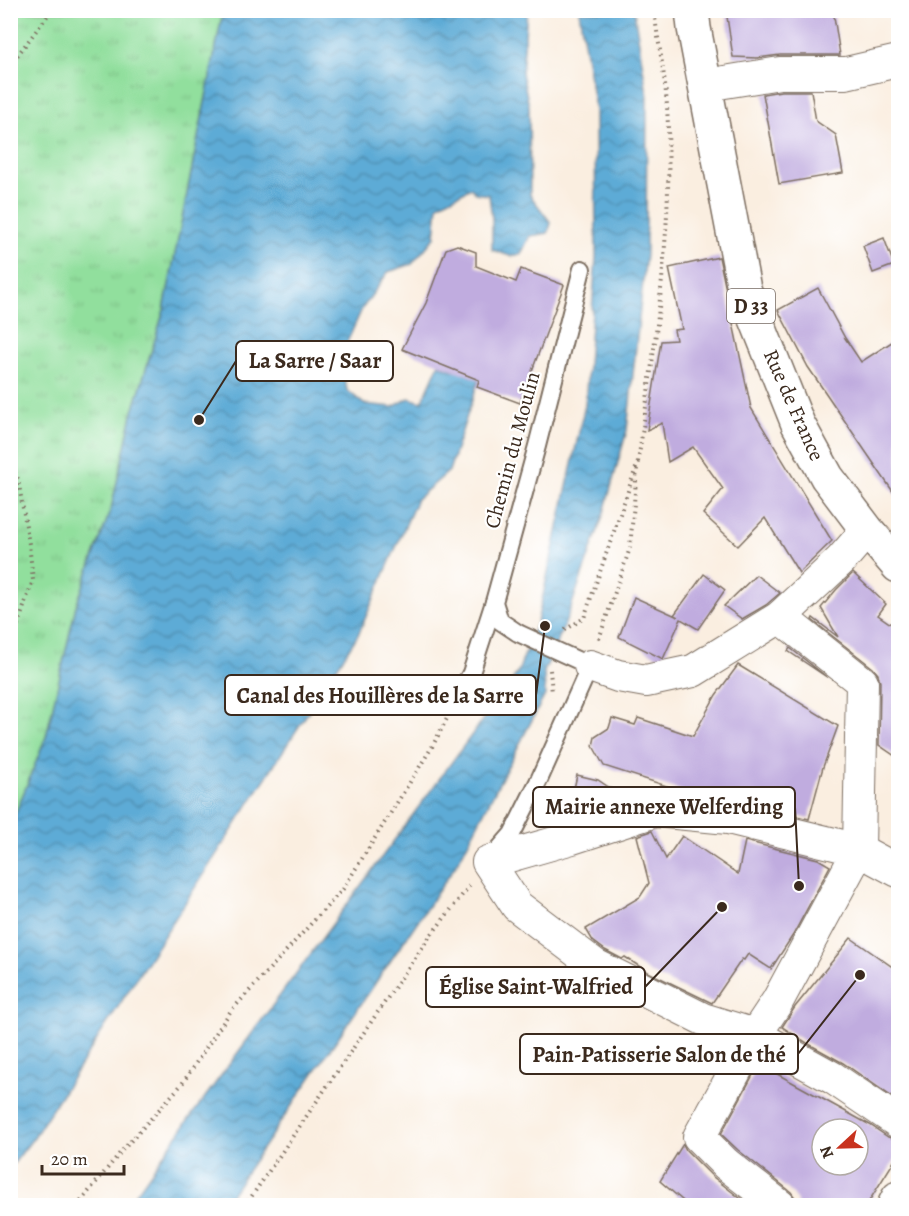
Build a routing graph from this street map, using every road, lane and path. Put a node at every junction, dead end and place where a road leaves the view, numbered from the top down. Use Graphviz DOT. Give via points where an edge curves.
graph roads {
  1 [pos="52,10"];
  2 [pos="654,10"];
  3 [pos="692,10"];
  4 [pos="898,61"];
  5 [pos="10,64"];
  6 [pos="706,85"];
  7 [pos="582,269"];
  8 [pos="10,461"];
  9 [pos="867,530"];
  10 [pos="898,566"];
  11 [pos="494,602"];
  12 [pos="780,617"];
  13 [pos="10,648"];
  14 [pos="584,663"];
  15 [pos="460,694"];
  16 [pos="859,850"];
  17 [pos="488,862"];
  18 [pos="898,871"];
  19 [pos="754,1035"];
  20 [pos="898,1122"];
  21 [pos="898,1198"];
  22 [pos="77,1206"];
  23 [pos="245,1206"];
  24 [pos="780,1206"];
  25 [pos="894,1206"];
  1 -- 5 [label="path"];
  2 -- 14 [label="path" via="667,104 668,154 667,225 655,345 630,548"];
  3 -- 6 [label="main road, Rue de France / D 33"];
  4 -- 6 [label="street" via="846,74 780,73"];
  6 -- 9 [label="main road, Rue de France / D 33" via="744,289 798,424 827,477"];
  7 -- 11 [label="lane, Chemin du Moulin"];
  8 -- 13 [label="path" via="18,479 33,580"];
  9 -- 10 [label="main road, Rue de France / D 33"];
  9 -- 12 [label="street"];
  11 -- 14 [label="lane, bridge" via="500,621"];
  11 -- 15 [label="lane, Chemin du Moulin" via="471,673"];
  12 -- 14 [label="street" via="693,671 646,681 618,676"];
  12 -- 16 [label="street" via="862,682"];
  14 -- 17 [label="lane" via="539,780 512,834"];
  15 -- 22 [label="path" via="432,747 343,889 230,1012 182,1084"];
  16 -- 17 [label="street" via="728,818 655,811"];
  16 -- 18 [label="street"];
  16 -- 19 [label="street" via="777,1002"];
  17 -- 19 [label="street" via="518,906 595,965 704,1019"];
  17 -- 23 [label="path" via="428,939"];
  19 -- 20 [label="street" via="833,1078"];
  19 -- 24 [label="street" via="699,1137 726,1164"];
  21 -- 25 [label="main road"];
}
